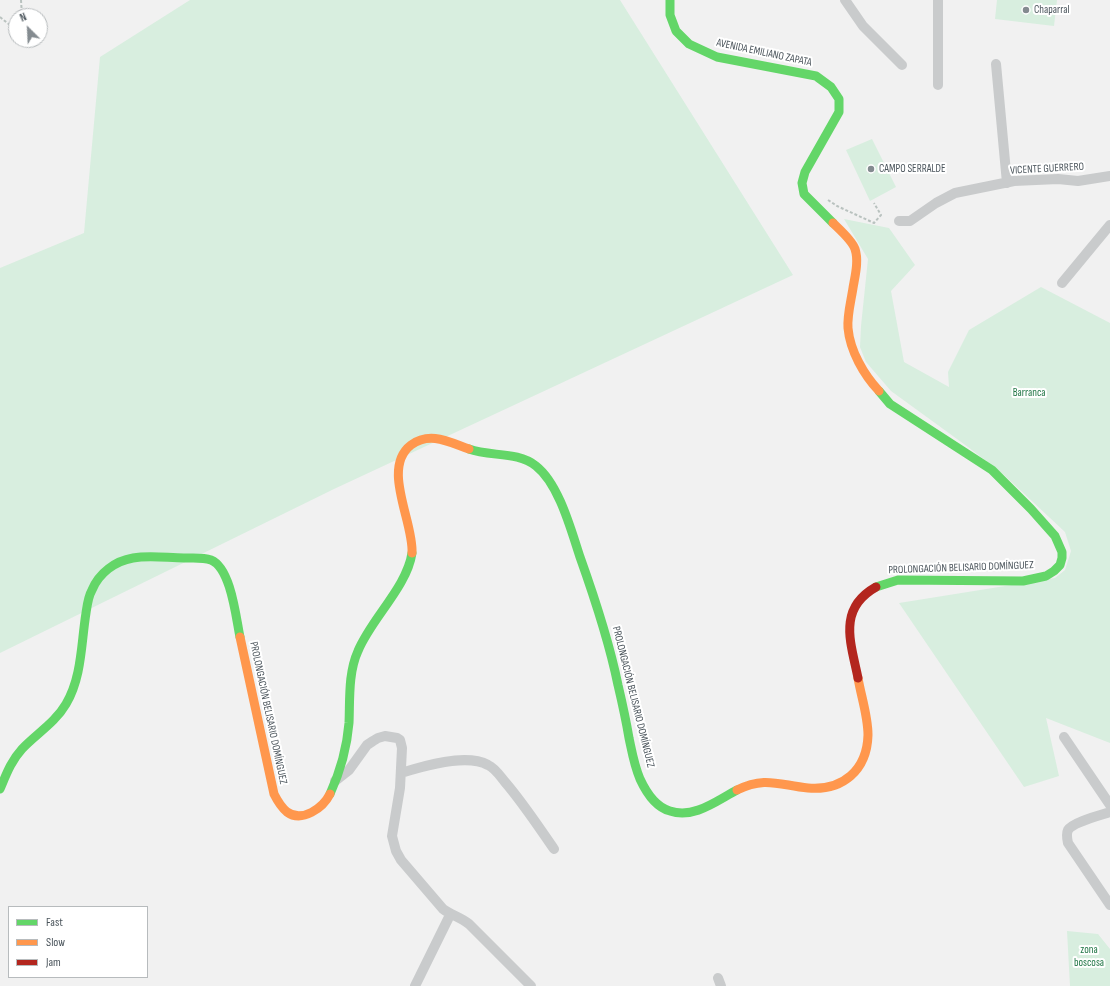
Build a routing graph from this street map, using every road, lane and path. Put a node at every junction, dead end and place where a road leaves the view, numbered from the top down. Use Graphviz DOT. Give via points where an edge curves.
graph roads {
  1 [pos="670,0"];
  2 [pos="845,0"];
  3 [pos="938,0"];
  4 [pos="0,17"];
  5 [pos="8,24"];
  6 [pos="996,64"];
  7 [pos="902,65"];
  8 [pos="938,84"];
  9 [pos="839,112"];
  10 [pos="1110,176"];
  11 [pos="1007,183"];
  12 [pos="825,198"];
  13 [pos="874,203"];
  14 [pos="899,221"];
  15 [pos="1110,225"];
  16 [pos="1062,283"];
  17 [pos="1064,737"];
  18 [pos="401,774"];
  19 [pos="335,781"];
  20 [pos="0,789"];
  21 [pos="1110,805"];
  22 [pos="1110,812"];
  23 [pos="554,848"];
  24 [pos="1110,905"];
  25 [pos="450,915"];
  26 [pos="415,986"];
  27 [pos="531,986"];
  1 -- 9 [label="main road, AVENIDA EMILIANO ZAPATA" via="670,15 676,31 689,44 717,57 816,76 831,87 839,99"];
  2 -- 7 [label="street" via="863,26"];
  3 -- 8 [label="street"];
  4 -- 5 [label="path"];
  6 -- 11 [label="street"];
  9 -- 19 [label="main road, PROLONGACIÓN BELISARIO DOMÍNGUEZ" via="805,172 802,183 804,194 855,248 857,265 848,328 854,353 872,384 890,404 992,470 1031,509 1055,536 1062,552 1060,565 1050,574 1023,581 898,580 871,589 855,606 849,633 868,734 864,758 854,774 841,784 815,788 770,782 752,783 708,806 672,813 657,805 635,766 602,622 563,511 544,475 529,461 475,451 440,438 423,438 403,453 398,468 412,540 411,561 406,574 356,654 344,753"];
  10 -- 11 [label="street, VICENTE GUERRERO" via="1078,181 1058,179"];
  11 -- 14 [label="street, VICENTE GUERRERO" via="955,193 910,221"];
  12 -- 13 [label="path" via="874,223 882,215"];
  15 -- 16 [label="street"];
  17 -- 21 [label="street"];
  18 -- 19 [label="street" via="402,744 397,738 385,736 367,745 349,770"];
  18 -- 23 [label="street" via="425,765 462,760 489,765 514,792"];
  18 -- 25 [label="street" via="393,844 401,860"];
  19 -- 20 [label="main road, PROLONGACIÓN BELISARIO DOMÍNGUEZ" via="327,802 313,812 296,815 284,809 278,802 271,786 228,581 221,566 201,558 134,558 109,568 98,579 88,603 72,695 58,715 16,756"];
  22 -- 24 [label="street" via="1074,825 1066,836 1068,843"];
  25 -- 26 [label="street"];
  25 -- 27 [label="street" via="469,924"];
}
